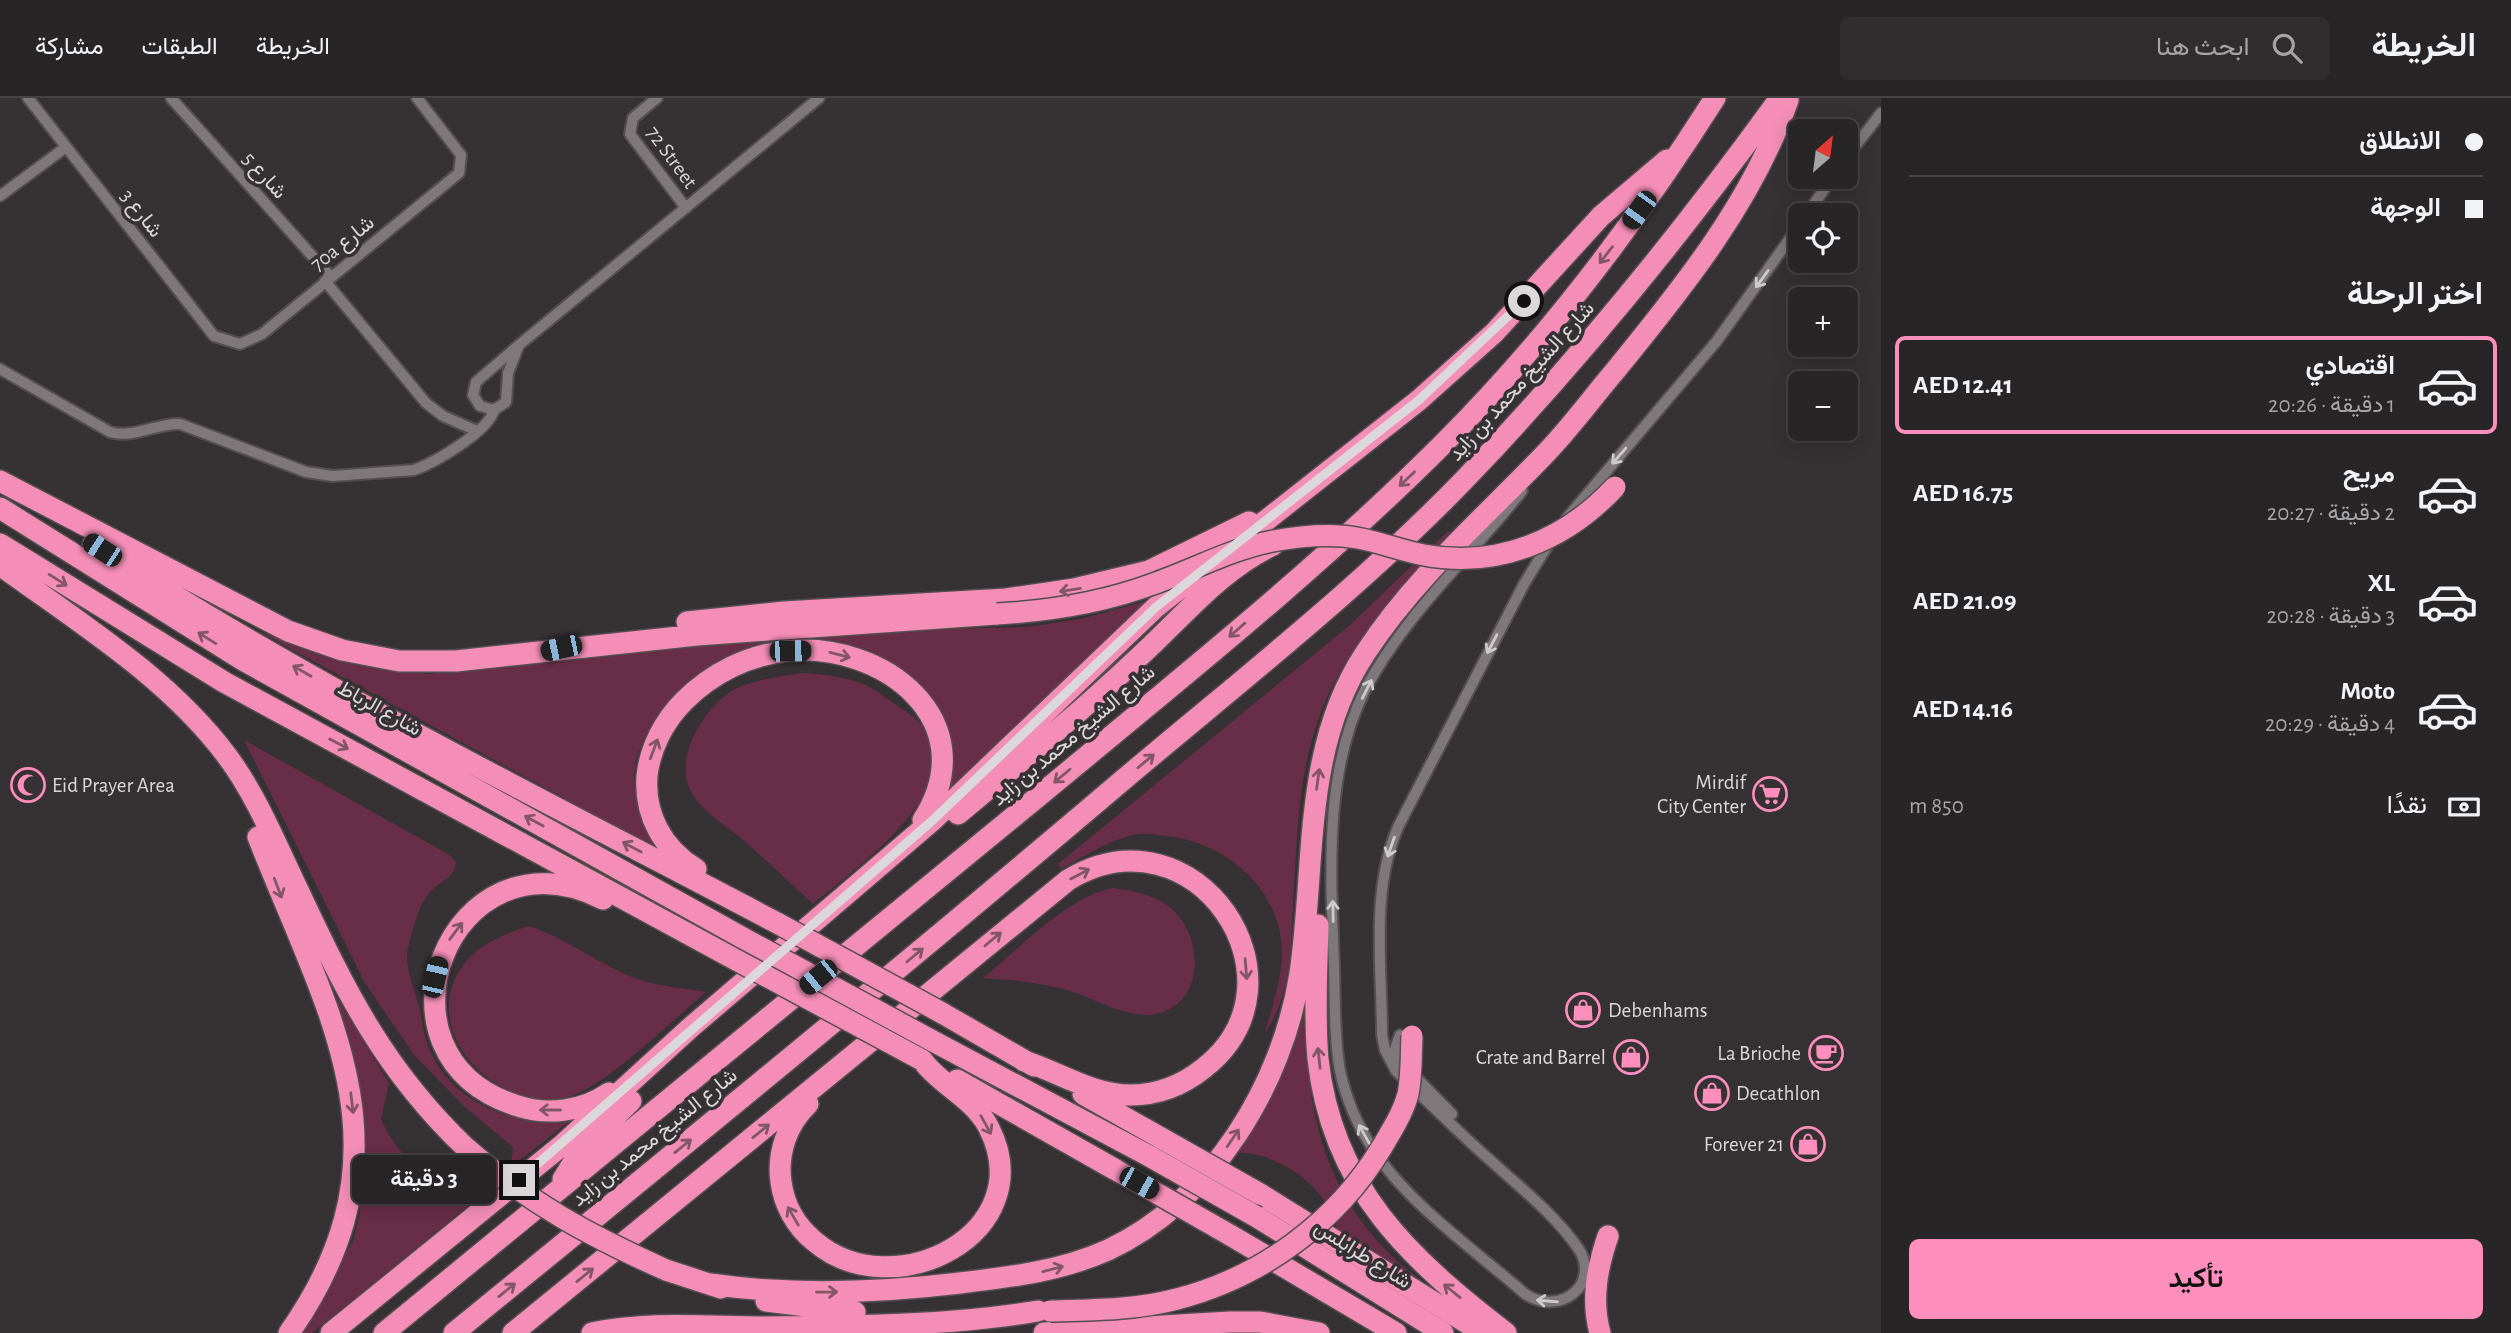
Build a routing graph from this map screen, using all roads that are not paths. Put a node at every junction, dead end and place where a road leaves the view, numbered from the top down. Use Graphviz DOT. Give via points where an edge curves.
graph roads {
  1 [pos="28,98"];
  2 [pos="172,98"];
  3 [pos="416,98"];
  4 [pos="657,98"];
  5 [pos="819,98"];
  6 [pos="1715,98"];
  7 [pos="1780,98"];
  8 [pos="1788,98"];
  9 [pos="1881,113"];
  10 [pos="1858,143"];
  11 [pos="64,144"];
  12 [pos="1683,149"];
  13 [pos="0,196"];
  14 [pos="686,208"];
  15 [pos="1788,241"];
  16 [pos="328,279"];
  17 [pos="232,343"];
  18 [pos="519,345"];
  19 [pos="0,369"];
  20 [pos="494,410"];
  21 [pos="477,431"];
  22 [pos="1548,451"];
  23 [pos="0,483"];
  24 [pos="1311,486"];
  25 [pos="1615,487"];
  26 [pos="0,508"];
  27 [pos="1288,539"];
  28 [pos="0,544"];
  29 [pos="0,565"];
  30 [pos="537,653"];
  31 [pos="227,756"];
  32 [pos="1313,830"];
  33 [pos="896,852"];
  34 [pos="660,917"];
  35 [pos="779,924"];
  36 [pos="690,1028"];
  37 [pos="1409,1036"];
  38 [pos="931,1040"];
  39 [pos="922,1060"];
  40 [pos="1024,1061"];
  41 [pos="834,1072"];
  42 [pos="1505,1172"];
  43 [pos="559,1188"];
  44 [pos="1608,1236"];
  45 [pos="710,1284"];
  46 [pos="1044,1311"];
  47 [pos="1599,1328"];
  48 [pos="289,1333"];
  49 [pos="331,1333"];
  50 [pos="384,1333"];
  51 [pos="454,1333"];
  52 [pos="513,1333"];
  53 [pos="592,1333"];
  54 [pos="1044,1333"];
  55 [pos="1319,1333"];
  56 [pos="1396,1333"];
  57 [pos="1443,1333"];
  58 [pos="1483,1333"];
  59 [pos="1506,1333"];
  1 -- 11 [label="street, شارع 3"];
  2 -- 16 [label="street, شارع 5"];
  3 -- 16 [label="street, 70a شارع" via="461,155 461,168"];
  4 -- 14 [label="street, 72 Street" via="634,118 630,134"];
  5 -- 14 [label="street"];
  6 -- 12 [label="highway, شارع الشيخ محمد بن زايد"];
  51 -- 7 [label="highway, شارع الشيخ محمد بن زايد, one-way" via="921,950 1384,559 1511,431 1612,317"];
  8 -- 22 [label="highway" via="1762,161 1715,239 1666,310"];
  9 -- 10 [label="street"];
  11 -- 13 [label="street"];
  11 -- 17 [label="street, شارع 3" via="214,336"];
  12 -- 24 [label="highway" via="1601,216 1493,333 1419,400"];
  12 -- 43 [label="highway, شارع الشيخ محمد بن زايد, one-way" via="1532,347 1358,526 947,872"];
  14 -- 18 [label="street"];
  15 -- 42 [label="street, one-way" via="1716,342 1538,559 1389,852 1382,894 1385,1050 1396,1071"];
  16 -- 17 [label="street, 70a شارع" via="256,339"];
  16 -- 21 [label="street, شارع 5" via="426,403"];
  18 -- 20 [label="street" via="508,373 508,397"];
  18 -- 20 [label="street" via="474,386 477,403"];
  19 -- 21 [label="street" via="110,432 125,434 180,424 324,476 414,470"];
  20 -- 21 [label="street"];
  32 -- 22 [label="highway, one-way" via="1317,778 1328,732 1364,655 1409,596"];
  42 -- 22 [label="street, one-way" via="1580,1252 1582,1280 1564,1300 1544,1303 1525,1294 1417,1199 1373,1149 1352,1110 1340,1070 1336,1032 1335,804 1349,732 1376,671 1435,592 1527,485"];
  23 -- 30 [label="highway" via="258,617 324,645 370,657 418,662"];
  35 -- 23 [label="highway, one-way" via="315,678 155,584"];
  24 -- 30 [label="highway, one-way" via="1182,557 1103,584 1006,599 716,618"];
  24 -- 33 [label="highway" via="1156,607"];
  25 -- 27 [label="highway, bridge" via="1562,532 1530,547 1496,555 1443,558 1344,536"];
  38 -- 26 [label="highway, شارع الرباط, one-way, bridge" via="243,660"];
  27 -- 30 [label="highway, bridge" via="1237,550 1104,600 1051,609 709,634"];
  27 -- 43 [label="highway, bridge" via="1225,574 1140,657 719,1019 588,1142"];
  28 -- 34 [label="highway, one-way" via="224,682"];
  29 -- 31 [label="highway" via="151,678"];
  31 -- 45 [label="highway, bridge" via="276,844 338,974 377,1044 418,1099 466,1148 553,1215 666,1270"];
  31 -- 48 [label="highway, one-way" via="339,1045 354,1108 354,1171 341,1233 325,1275"];
  45 -- 32 [label="highway, one-way" via="776,1291 862,1291 1012,1277 1094,1255 1152,1223 1223,1153 1272,1069 1298,981"];
  59 -- 32 [label="highway, one-way" via="1438,1280 1398,1240 1358,1181 1334,1128 1318,1059"];
  35 -- 33 [label="highway, one-way" via="679,857 659,832 650,811 648,764 656,741 680,705 721,671 772,653 826,652 877,668 916,696 941,737 943,774 931,806"];
  33 -- 36 [label="highway"];
  36 -- 34 [label="highway, one-way" via="605,1096 575,1108 550,1111 510,1104 473,1082 454,1060 437,1020 435,985 443,952 463,921 495,897 520,888 559,885 585,890 639,916"];
  34 -- 39 [label="highway, bridge"];
  35 -- 40 [label="highway, bridge"];
  36 -- 49 [label="highway" via="561,1146"];
  37 -- 42 [label="street" via="1395,1049 1397,1058"];
  37 -- 46 [label="highway, bridge" via="1409,1085 1402,1111 1374,1160 1339,1203 1288,1249 1255,1269 1177,1299 1135,1307"];
  38 -- 57 [label="highway, شارع طرابلس, bridge" via="1257,1217"];
  39 -- 41 [label="highway, one-way" via="982,1116 993,1137 999,1177 987,1214 966,1240 936,1257 901,1268 863,1266 827,1251 797,1224 784,1196 780,1165 789,1131"];
  39 -- 56 [label="highway, bridge"];
  41 -- 40 [label="highway, one-way" via="1024,913 1090,869 1126,861 1164,865 1192,878 1215,898 1239,937 1247,982 1236,1027 1209,1064 1181,1083 1131,1095 1098,1090"];
  40 -- 58 [label="highway, bridge" via="1260,1194"];
  52 -- 41 [label="highway, one-way"];
  43 -- 50 [label="highway, شارع الشيخ محمد بن زايد"];
  44 -- 47 [label="highway" via="1597,1279"];
  45 -- 46 [label="highway" via="765,1301 821,1310"];
  46 -- 53 [label="highway" via="819,1325 651,1325"];
  54 -- 55 [label="highway" via="1230,1322"];
}
